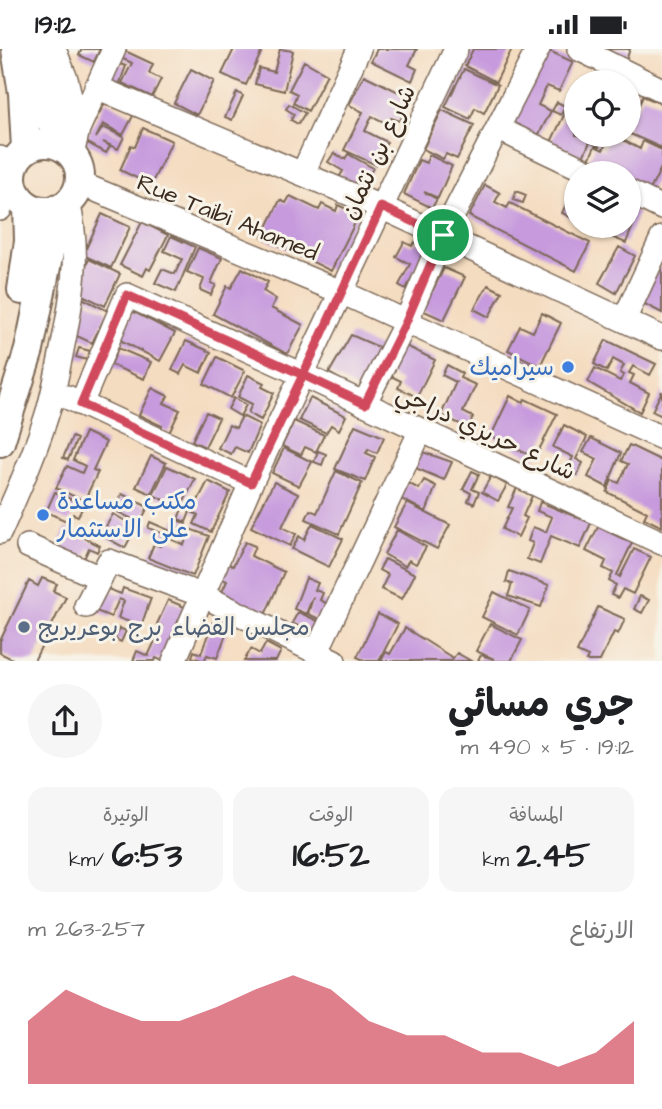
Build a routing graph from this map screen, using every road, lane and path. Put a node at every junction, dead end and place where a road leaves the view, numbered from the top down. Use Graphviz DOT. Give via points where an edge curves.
graph roads {
  1 [pos="16,49"];
  2 [pos="36,49"];
  3 [pos="54,49"];
  4 [pos="114,49"];
  5 [pos="359,49"];
  6 [pos="456,49"];
  7 [pos="538,49"];
  8 [pos="579,49"];
  9 [pos="96,87"];
  10 [pos="662,90"];
  11 [pos="499,129"];
  12 [pos="71,144"];
  13 [pos="565,161"];
  14 [pos="303,173"];
  15 [pos="14,179"];
  16 [pos="68,198"];
  17 [pos="641,198"];
  18 [pos="381,207"];
  19 [pos="662,208"];
  20 [pos="443,235"];
  21 [pos="662,238"];
  22 [pos="341,292"];
  23 [pos="624,320"];
  24 [pos="406,322"];
  25 [pos="662,338"];
  26 [pos="303,375"];
  27 [pos="0,381"];
  28 [pos="53,390"];
  29 [pos="81,404"];
  30 [pos="365,404"];
  31 [pos="421,431"];
  32 [pos="662,438"];
  33 [pos="0,442"];
  34 [pos="251,483"];
  35 [pos="0,532"];
  36 [pos="662,543"];
  37 [pos="28,546"];
  38 [pos="100,578"];
  39 [pos="204,596"];
  40 [pos="86,606"];
  41 [pos="325,657"];
  42 [pos="174,661"];
  1 -- 15 [label="main road" via="23,93"];
  2 -- 12 [label="main road" via="48,115"];
  3 -- 12 [label="street" via="66,79"];
  4 -- 9 [label="street"];
  5 -- 14 [label="street"];
  6 -- 18 [label="street, شارع بن نثمان"];
  7 -- 11 [label="street"];
  8 -- 10 [label="street"];
  9 -- 12 [label="street"];
  9 -- 14 [label="street"];
  11 -- 13 [label="street"];
  11 -- 20 [label="street"];
  12 -- 15 [label="main road" via="44,143"];
  12 -- 16 [label="main road" via="79,170"];
  14 -- 18 [label="street"];
  15 -- 16 [label="main road" via="42,211"];
  15 -- 27 [label="main road" via="27,264"];
  16 -- 22 [label="street, Rue Taibi Ahamed"];
  16 -- 28 [label="street" via="75,245 72,287"];
  16 -- 33 [label="main road"];
  17 -- 19 [label="street"];
  18 -- 20 [label="street"];
  18 -- 22 [label="street, شارع بن نثمان"];
  20 -- 23 [label="street"];
  20 -- 24 [label="street"];
  21 -- 23 [label="street"];
  22 -- 24 [label="street, Rue Taibi Ahamed"];
  22 -- 26 [label="street, شارع بن نثمان"];
  23 -- 25 [label="street"];
  24 -- 30 [label="street"];
  24 -- 32 [label="street, Rue Taibi Ahamed"];
  26 -- 29 [label="street, شارع حريزي دراجي" via="127,295"];
  26 -- 30 [label="street, شارع حريزي دراجي"];
  26 -- 34 [label="street, شارع بن نثمان"];
  28 -- 29 [label="street"];
  28 -- 35 [label="street" via="35,450"];
  29 -- 34 [label="street"];
  30 -- 31 [label="street, شارع حريزي دراجي"];
  31 -- 36 [label="street, شارع حريزي دراجي"];
  31 -- 41 [label="street"];
  34 -- 39 [label="street, شارع بن نثمان"];
  37 -- 38 [label="street"];
  38 -- 39 [label="street" via="109,561"];
  38 -- 40 [label="street"];
  39 -- 41 [label="street"];
  39 -- 42 [label="street, شارع بن نثمان"];
}
